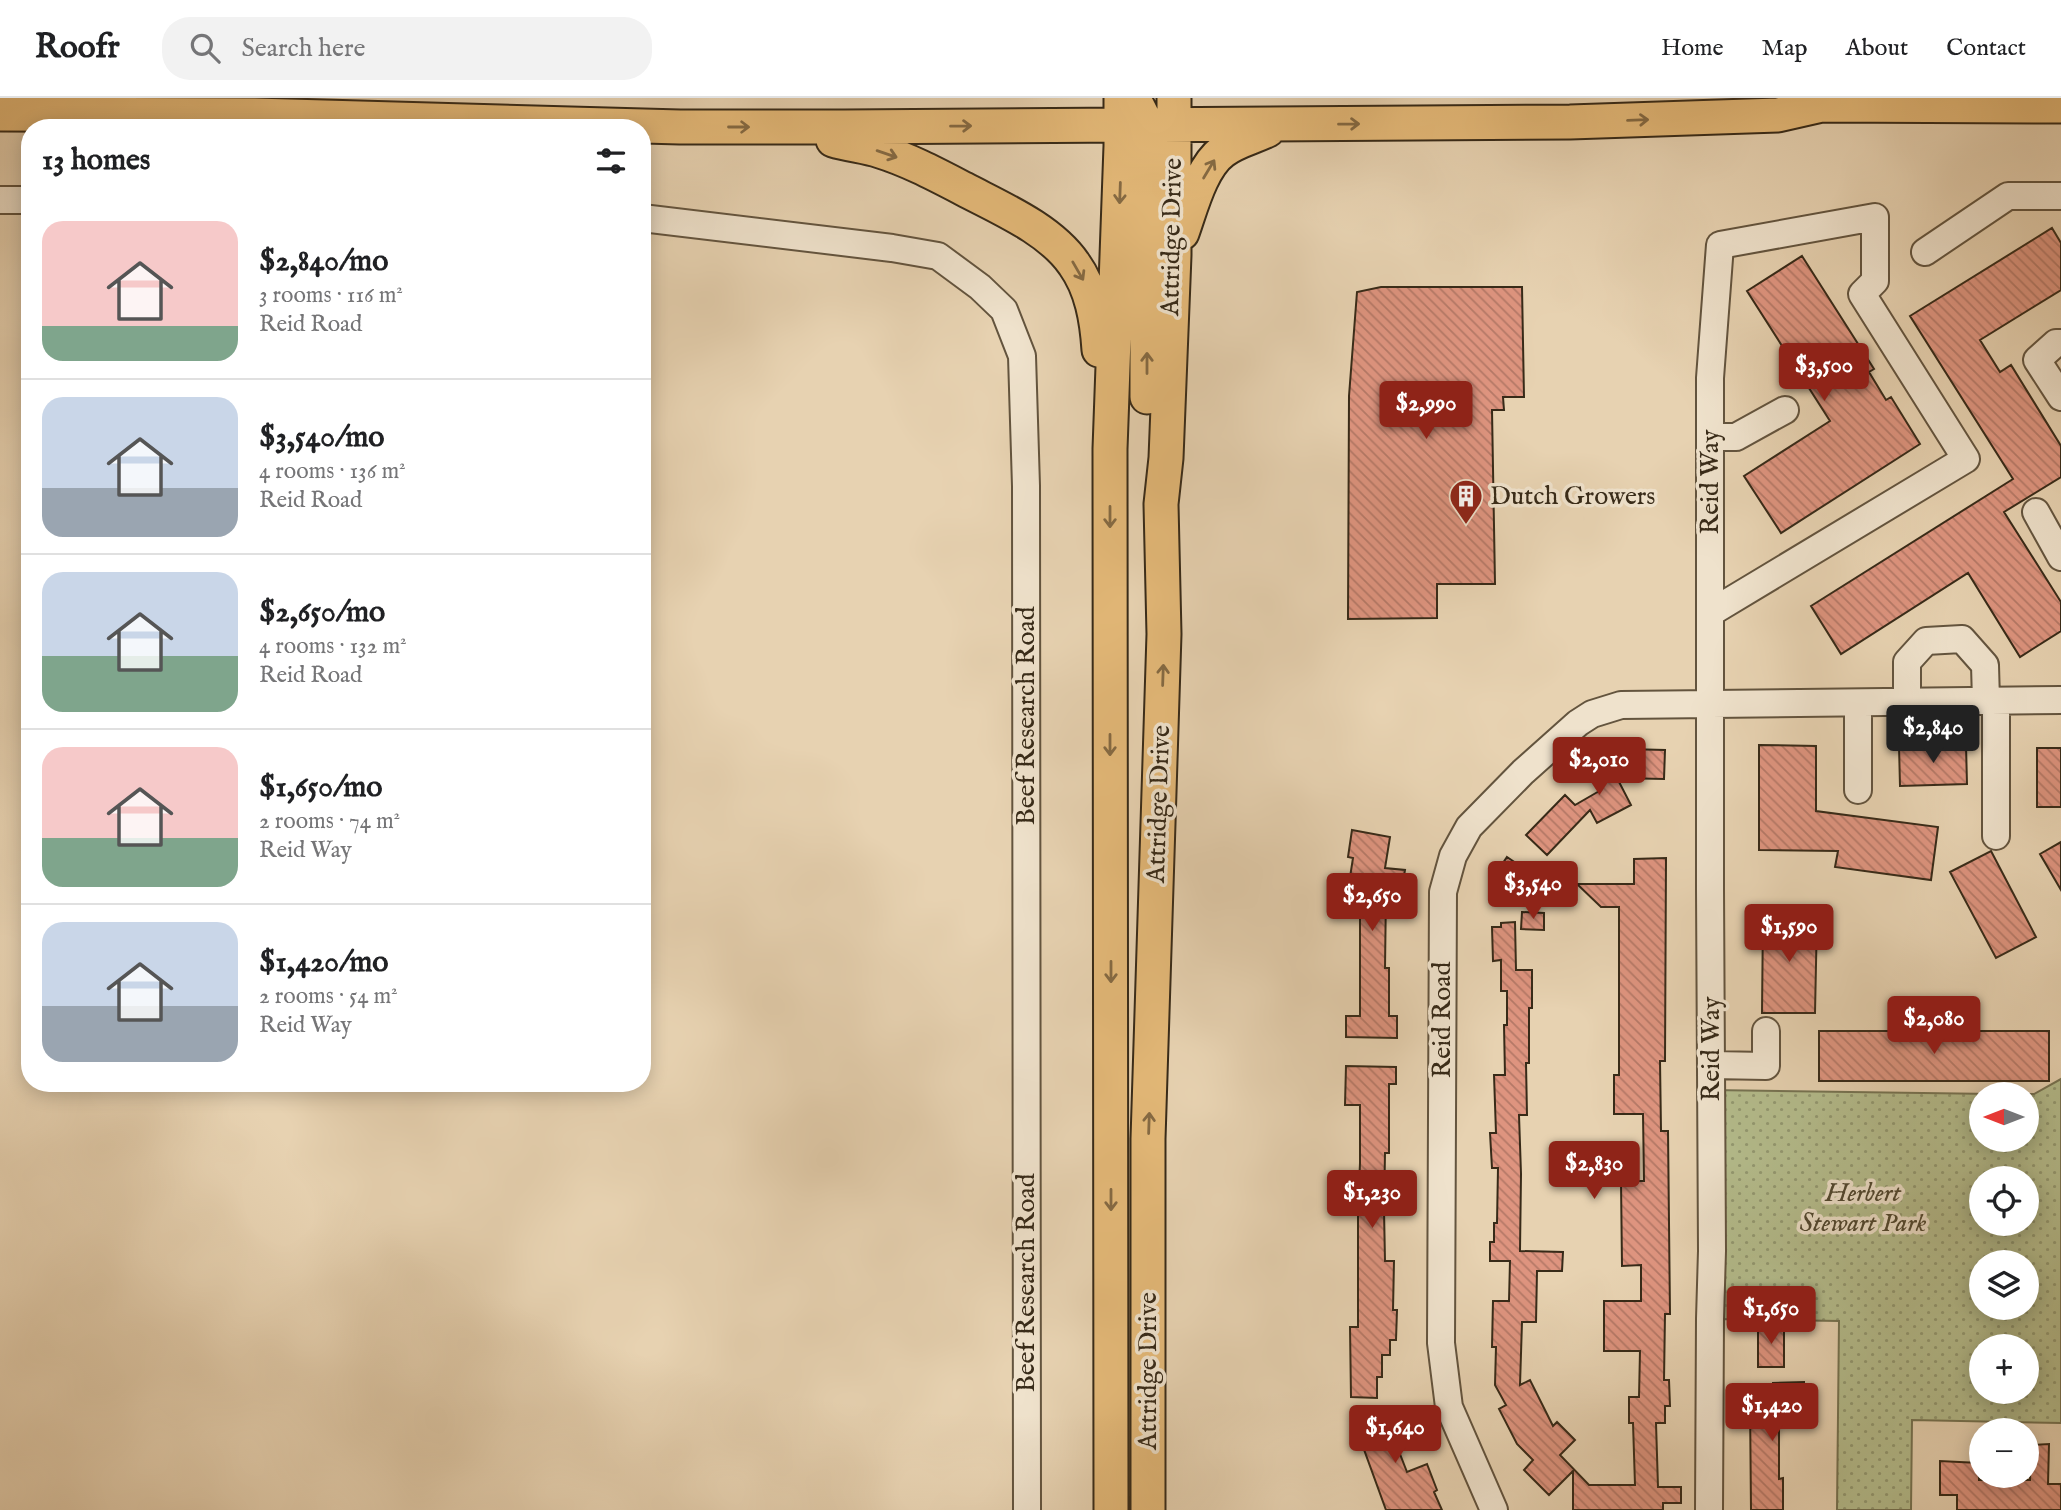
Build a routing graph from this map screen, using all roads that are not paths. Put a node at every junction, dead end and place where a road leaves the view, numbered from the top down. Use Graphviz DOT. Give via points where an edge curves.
graph roads {
  1 [pos="1806,102"];
  2 [pos="2061,106"];
  3 [pos="1144,112"];
  4 [pos="0,114"];
  5 [pos="396,119"];
  6 [pos="1281,125"];
  7 [pos="651,126"];
  8 [pos="798,127"];
  9 [pos="2061,196"];
  10 [pos="21,200"];
  11 [pos="0,201"];
  12 [pos="651,219"];
  13 [pos="1925,252"];
  14 [pos="1174,255"];
  15 [pos="2061,343"];
  16 [pos="2061,397"];
  17 [pos="1785,410"];
  18 [pos="1710,437"];
  19 [pos="1110,449"];
  20 [pos="1161,504"];
  21 [pos="2036,512"];
  22 [pos="2061,556"];
  23 [pos="1710,613"];
  24 [pos="2061,700"];
  25 [pos="1908,701"];
  26 [pos="1991,701"];
  27 [pos="1711,703"];
  28 [pos="1858,703"];
  29 [pos="1858,790"];
  30 [pos="1996,836"];
  31 [pos="1766,1031"];
  32 [pos="1712,1065"];
  33 [pos="1027,1510"];
  34 [pos="1111,1510"];
  35 [pos="1148,1510"];
  36 [pos="1494,1510"];
  37 [pos="1709,1510"];
  1 -- 2 [label="main road"];
  6 -- 1 [label="main road, one-way" via="1778,115"];
  3 -- 6 [label="main road"];
  8 -- 3 [label="main road, one-way"];
  3 -- 14 [label="main road, Attridge Drive"];
  3 -- 19 [label="main road, Attridge Drive, one-way"];
  20 -- 3 [label="main road, one-way" via="1147,429"];
  4 -- 5 [label="main road, one-way"];
  14 -- 6 [label="main road, one-way" via="1204,176 1217,156"];
  7 -- 8 [label="main road, one-way"];
  8 -- 19 [label="main road, one-way" via="905,160 1025,221 1061,248 1088,290 1098,327"];
  9 -- 13 [label="street" via="2008,196"];
  10 -- 11 [label="street"];
  12 -- 33 [label="street, Beef Research Road" via="938,256 1004,310 1022,356"];
  14 -- 20 [label="main road, Attridge Drive"];
  15 -- 16 [label="street" via="2037,360"];
  17 -- 18 [label="street" via="1736,437"];
  18 -- 23 [label="street, Reid Way"];
  18 -- 23 [label="street, Reid Way" via="1720,245 1875,218 1875,281 1862,294 1966,459"];
  19 -- 34 [label="main road, Attridge Drive, one-way"];
  35 -- 20 [label="main road, Attridge Drive, one-way" via="1148,1139 1164,634"];
  21 -- 22 [label="street"];
  23 -- 27 [label="street, Reid Way"];
  24 -- 26 [label="street, Reid Road"];
  25 -- 26 [label="street, Reid Road"];
  25 -- 26 [label="street" via="1907,662 1926,641 1962,639 1985,665"];
  25 -- 28 [label="street, Reid Road"];
  26 -- 30 [label="street"];
  27 -- 28 [label="street, Reid Road"];
  27 -- 32 [label="street, Reid Way"];
  27 -- 36 [label="street, Reid Road" via="1621,705 1578,723 1469,827 1453,856 1443,892 1441,1343 1449,1407"];
  28 -- 29 [label="street"];
  31 -- 32 [label="street" via="1766,1066"];
  32 -- 37 [label="street, Reid Way"];
}
